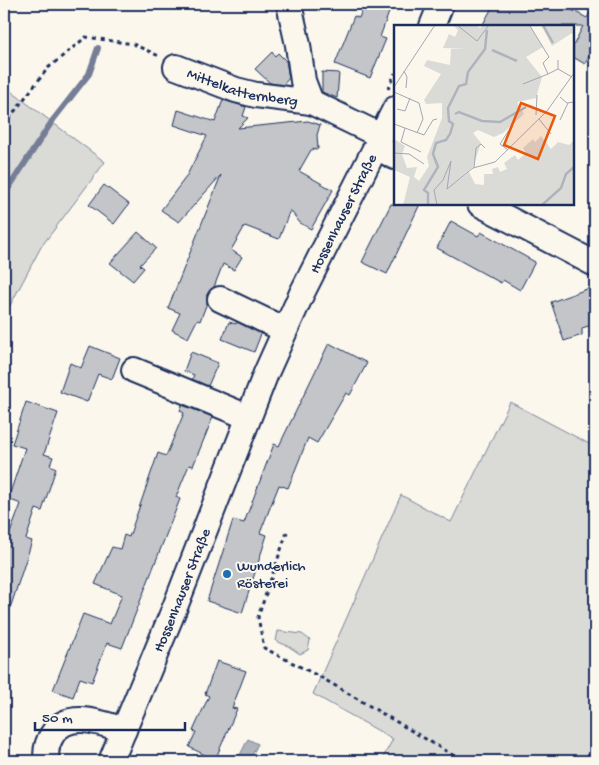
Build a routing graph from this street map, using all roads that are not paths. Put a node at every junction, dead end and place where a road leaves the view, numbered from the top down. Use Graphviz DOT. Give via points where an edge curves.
graph roads {
  1 [pos="289,4"];
  2 [pos="441,4"];
  3 [pos="432,25"];
  4 [pos="176,67"];
  5 [pos="311,102"];
  6 [pos="394,112"];
  7 [pos="384,146"];
  8 [pos="482,205"];
  9 [pos="595,264"];
  10 [pos="220,299"];
  11 [pos="285,330"];
  12 [pos="134,370"];
  13 [pos="248,417"];
  14 [pos="124,730"];
  15 [pos="47,761"];
  16 [pos="111,761"];
  1 -- 5 [label="street, Mittelkatternberg" via="303,81"];
  2 -- 3 [label="street"];
  4 -- 5 [label="street, Mittelkatternberg" via="256,96"];
  5 -- 7 [label="street, Mittelkatternberg"];
  6 -- 7 [label="street, Hossenhauser Straße"];
  7 -- 11 [label="street, Hossenhauser Straße" via="302,293"];
  8 -- 9 [label="street"];
  10 -- 11 [label="street"];
  11 -- 13 [label="street, Hossenhauser Straße"];
  12 -- 13 [label="street"];
  13 -- 14 [label="street, Hossenhauser Straße"];
  14 -- 15 [label="street" via="72,720 62,725 50,739 46,749"];
  14 -- 16 [label="street, Hossenhauser Straße"];
}
